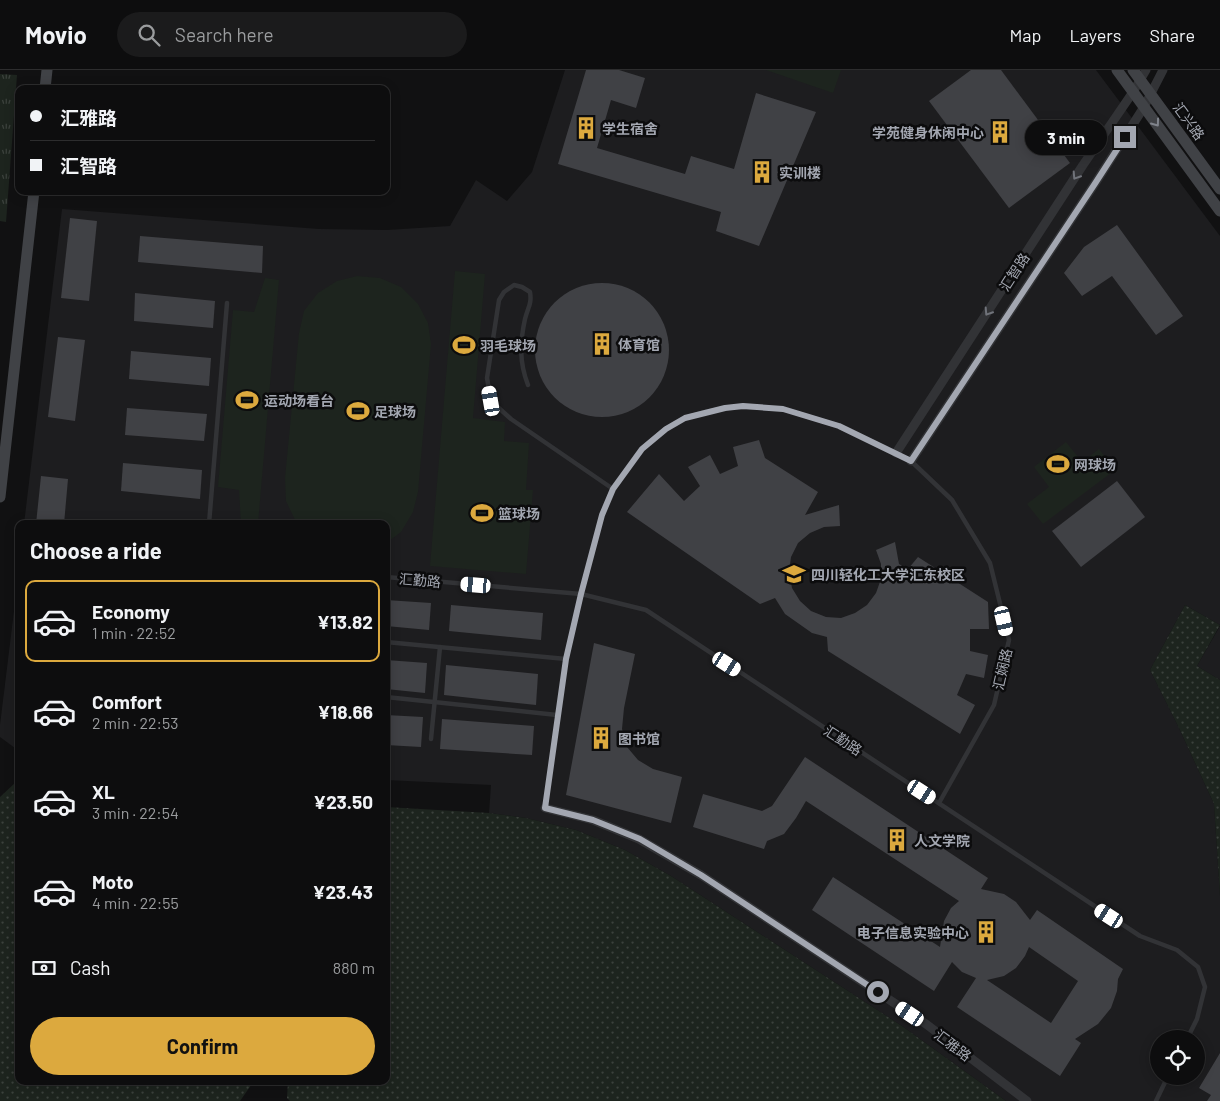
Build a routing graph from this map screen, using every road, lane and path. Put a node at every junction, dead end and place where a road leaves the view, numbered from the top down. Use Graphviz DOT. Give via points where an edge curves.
graph roads {
  1 [pos="47,70"];
  2 [pos="1117,70"];
  3 [pos="1133,70"];
  4 [pos="1163,70"];
  5 [pos="1143,75"];
  6 [pos="45,85"];
  7 [pos="1133,92"];
  8 [pos="1150,94"];
  9 [pos="1144,106"];
  10 [pos="1220,189"];
  11 [pos="34,195"];
  12 [pos="1220,211"];
  13 [pos="227,303"];
  14 [pos="528,385"];
  15 [pos="896,453"];
  16 [pos="911,461"];
  17 [pos="613,489"];
  18 [pos="0,497"];
  19 [pos="209,520"];
  20 [pos="390,577"];
  21 [pos="581,594"];
  22 [pos="390,642"];
  23 [pos="440,647"];
  24 [pos="566,659"];
  25 [pos="390,697"];
  26 [pos="434,702"];
  27 [pos="557,716"];
  28 [pos="430,739"];
  29 [pos="939,802"];
  30 [pos="545,808"];
  31 [pos="1192,1030"];
  32 [pos="1164,1085"];
  33 [pos="1027,1101"];
  34 [pos="1156,1101"];
  1 -- 6 [label="main road"];
  2 -- 7 [label="main road"];
  3 -- 5 [label="main road, 汇兴路"];
  4 -- 8 [label="street, 汇智路"];
  5 -- 7 [label="street, 汇智路"];
  5 -- 8 [label="main road, 汇兴路"];
  7 -- 9 [label="main road"];
  7 -- 15 [label="street, 汇智路, one-way"];
  8 -- 9 [label="street, 汇智路"];
  8 -- 10 [label="main road, 汇兴路"];
  9 -- 12 [label="main road, one-way"];
  9 -- 16 [label="street, 汇智路"];
  11 -- 18 [label="main road"];
  13 -- 19 [label="lane"];
  14 -- 17 [label="lane" via="521,358 521,335 532,300 530,292 514,286 499,300 487,378 491,401 511,419"];
  15 -- 16 [label="lane, 汇雅路"];
  15 -- 17 [label="lane, 汇雅路" via="839,426 783,409 725,408 685,418 666,429 642,449"];
  16 -- 29 [label="lane, 汇娴路" via="952,500 990,563 1009,640 994,705"];
  17 -- 21 [label="lane, 汇雅路" via="602,515"];
  20 -- 21 [label="lane, 汇勤路"];
  21 -- 24 [label="lane, 汇雅路"];
  21 -- 29 [label="lane, 汇勤路" via="646,610"];
  22 -- 23 [label="lane"];
  23 -- 24 [label="lane"];
  23 -- 26 [label="lane"];
  24 -- 27 [label="lane, 汇雅路"];
  25 -- 26 [label="lane"];
  26 -- 27 [label="lane"];
  26 -- 28 [label="lane"];
  27 -- 30 [label="lane, 汇雅路"];
  29 -- 31 [label="lane, 汇勤路" via="1140,936 1177,950 1198,967 1205,987"];
  30 -- 33 [label="street, 汇雅路" via="593,820 640,839 701,875 926,1024"];
  32 -- 34 [label="lane"];
}
